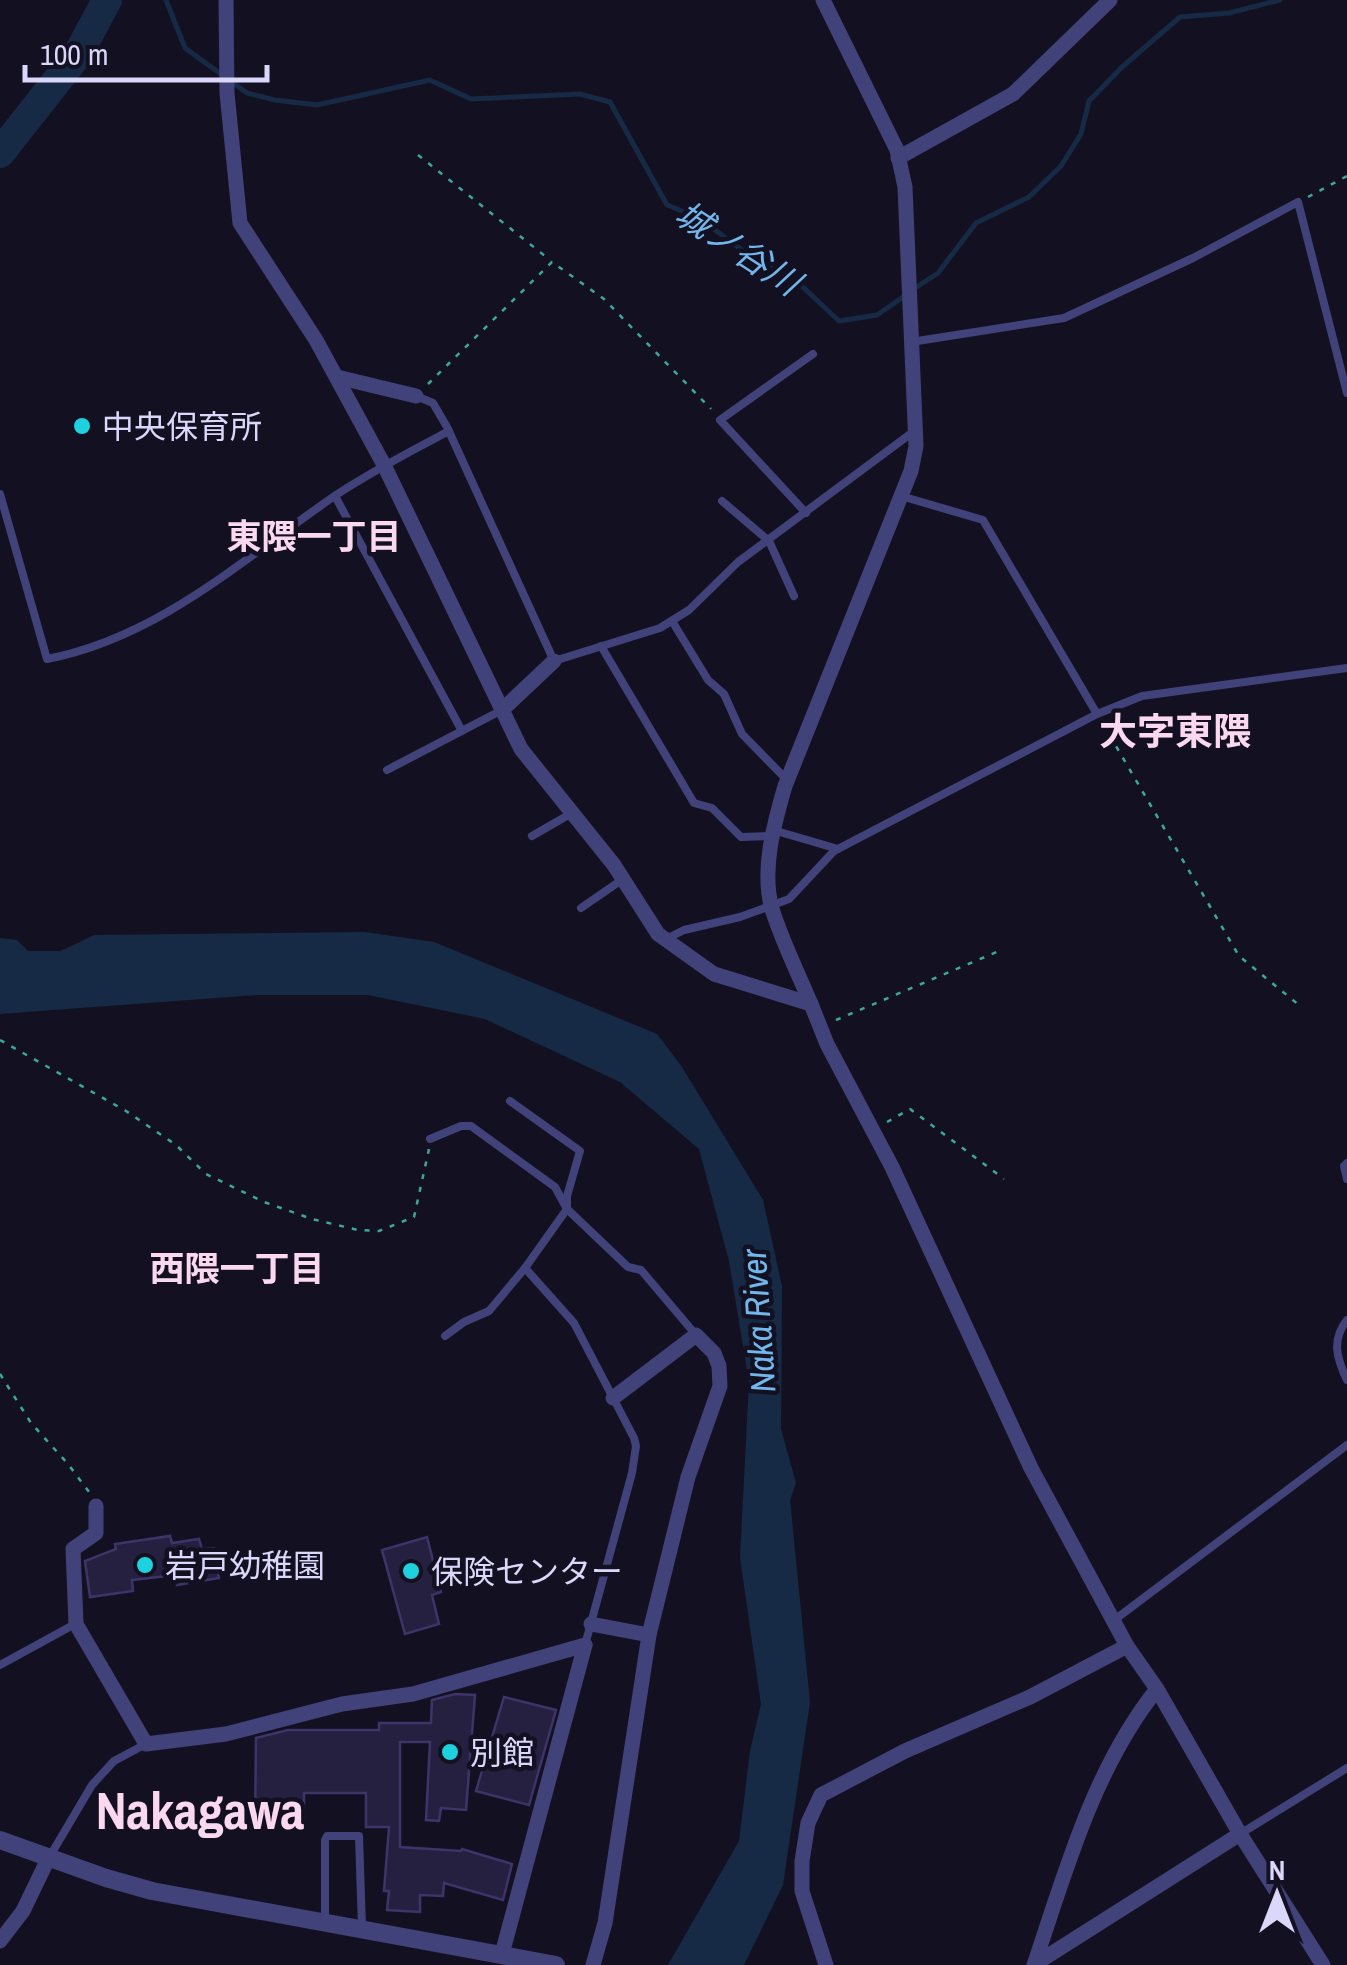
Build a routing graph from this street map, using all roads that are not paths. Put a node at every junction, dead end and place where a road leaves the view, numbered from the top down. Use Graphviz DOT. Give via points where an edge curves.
graph roads {
  1 [pos="226,0"];
  2 [pos="822,0"];
  3 [pos="1110,0"];
  4 [pos="898,158"];
  5 [pos="911,342"];
  6 [pos="814,354"];
  7 [pos="337,378"];
  8 [pos="1347,393"];
  9 [pos="416,396"];
  10 [pos="916,430"];
  11 [pos="449,431"];
  12 [pos="384,464"];
  13 [pos="0,494"];
  14 [pos="335,496"];
  15 [pos="901,496"];
  16 [pos="722,501"];
  17 [pos="806,514"];
  18 [pos="769,541"];
  19 [pos="794,596"];
  20 [pos="672,620"];
  21 [pos="600,646"];
  22 [pos="554,661"];
  23 [pos="1347,668"];
  24 [pos="502,710"];
  25 [pos="1097,714"];
  26 [pos="462,731"];
  27 [pos="388,770"];
  28 [pos="787,780"];
  29 [pos="572,813"];
  30 [pos="772,833"];
  31 [pos="532,836"];
  32 [pos="838,849"];
  33 [pos="623,879"];
  34 [pos="772,907"];
  35 [pos="581,908"];
  36 [pos="666,939"];
  37 [pos="811,1004"];
  38 [pos="510,1101"];
  39 [pos="430,1140"];
  40 [pos="1347,1163"];
  41 [pos="1347,1179"];
  42 [pos="567,1209"];
  43 [pos="524,1268"];
  44 [pos="1347,1320"];
  45 [pos="696,1335"];
  46 [pos="445,1336"];
  47 [pos="1347,1380"];
  48 [pos="613,1398"];
  49 [pos="1347,1444"];
  50 [pos="96,1506"];
  51 [pos="1113,1620"];
  52 [pos="76,1624"];
  53 [pos="591,1624"];
  54 [pos="649,1635"];
  55 [pos="585,1645"];
  56 [pos="1127,1646"];
  57 [pos="0,1665"];
  58 [pos="1157,1689"];
  59 [pos="146,1744"];
  60 [pos="1347,1768"];
  61 [pos="1240,1834"];
  62 [pos="0,1840"];
  63 [pos="49,1858"];
  64 [pos="325,1922"];
  65 [pos="362,1929"];
  66 [pos="0,1941"];
  67 [pos="501,1960"];
  68 [pos="1034,1964"];
  69 [pos="556,1965"];
  70 [pos="593,1965"];
  71 [pos="826,1965"];
  72 [pos="1323,1965"];
  1 -- 7 [label="street" via="240,223"];
  2 -- 4 [label="street"];
  3 -- 4 [label="street" via="1013,94"];
  4 -- 5 [label="street"];
  5 -- 8 [label="lane" via="1064,318 1298,202"];
  5 -- 10 [label="street"];
  6 -- 17 [label="lane" via="720,420"];
  7 -- 9 [label="street"];
  7 -- 12 [label="street"];
  9 -- 11 [label="lane" via="434,403"];
  10 -- 15 [label="street"];
  10 -- 17 [label="lane"];
  11 -- 12 [label="lane"];
  11 -- 22 [label="lane"];
  12 -- 14 [label="lane"];
  12 -- 24 [label="street"];
  13 -- 14 [label="lane" via="46,658 134,631 207,589"];
  14 -- 26 [label="lane"];
  15 -- 25 [label="lane" via="983,520"];
  15 -- 28 [label="street"];
  16 -- 18 [label="lane"];
  17 -- 18 [label="lane"];
  18 -- 19 [label="lane"];
  18 -- 20 [label="lane"];
  20 -- 21 [label="lane"];
  20 -- 28 [label="lane" via="708,680 724,694 742,734"];
  21 -- 22 [label="lane"];
  21 -- 30 [label="lane" via="694,803 712,808 741,837"];
  22 -- 24 [label="street"];
  23 -- 25 [label="lane" via="1142,696"];
  24 -- 26 [label="lane"];
  24 -- 29 [label="street" via="521,749"];
  25 -- 32 [label="lane"];
  26 -- 27 [label="lane"];
  28 -- 30 [label="street"];
  29 -- 31 [label="lane"];
  29 -- 33 [label="street"];
  30 -- 32 [label="lane"];
  30 -- 34 [label="street"];
  32 -- 34 [label="lane" via="789,899"];
  33 -- 35 [label="lane"];
  33 -- 36 [label="street"];
  34 -- 36 [label="lane"];
  34 -- 37 [label="street"];
  36 -- 37 [label="street" via="714,974"];
  37 -- 51 [label="street" via="1031,1468"];
  38 -- 42 [label="lane" via="580,1151"];
  39 -- 42 [label="lane" via="472,1126 555,1187"];
  40 -- 41 [label="lane"];
  42 -- 43 [label="lane"];
  42 -- 45 [label="lane" via="628,1267 642,1270"];
  43 -- 46 [label="lane" via="489,1311"];
  43 -- 48 [label="lane" via="574,1324"];
  44 -- 47 [label="lane" via="1336,1357"];
  45 -- 48 [label="street"];
  45 -- 54 [label="street" via="714,1353 720,1386 688,1477"];
  48 -- 53 [label="lane" via="636,1446"];
  49 -- 51 [label="lane"];
  50 -- 52 [label="street" via="96,1534 73,1549"];
  51 -- 56 [label="street"];
  52 -- 57 [label="lane"];
  52 -- 59 [label="street"];
  53 -- 54 [label="street"];
  53 -- 55 [label="lane"];
  54 -- 70 [label="street"];
  55 -- 59 [label="street" via="413,1694"];
  55 -- 67 [label="street"];
  56 -- 58 [label="street"];
  56 -- 71 [label="street" via="821,1796 808,1823 802,1892"];
  58 -- 61 [label="street"];
  58 -- 68 [label="street" via="1099,1786"];
  59 -- 63 [label="lane" via="114,1760"];
  60 -- 61 [label="lane"];
  61 -- 68 [label="street"];
  61 -- 72 [label="street"];
  62 -- 63 [label="street"];
  63 -- 64 [label="street" via="152,1891"];
  63 -- 66 [label="street"];
  64 -- 65 [label="street"];
  64 -- 65 [label="lane" via="325,1840 359,1836"];
  65 -- 67 [label="street"];
  67 -- 69 [label="street"];
}
